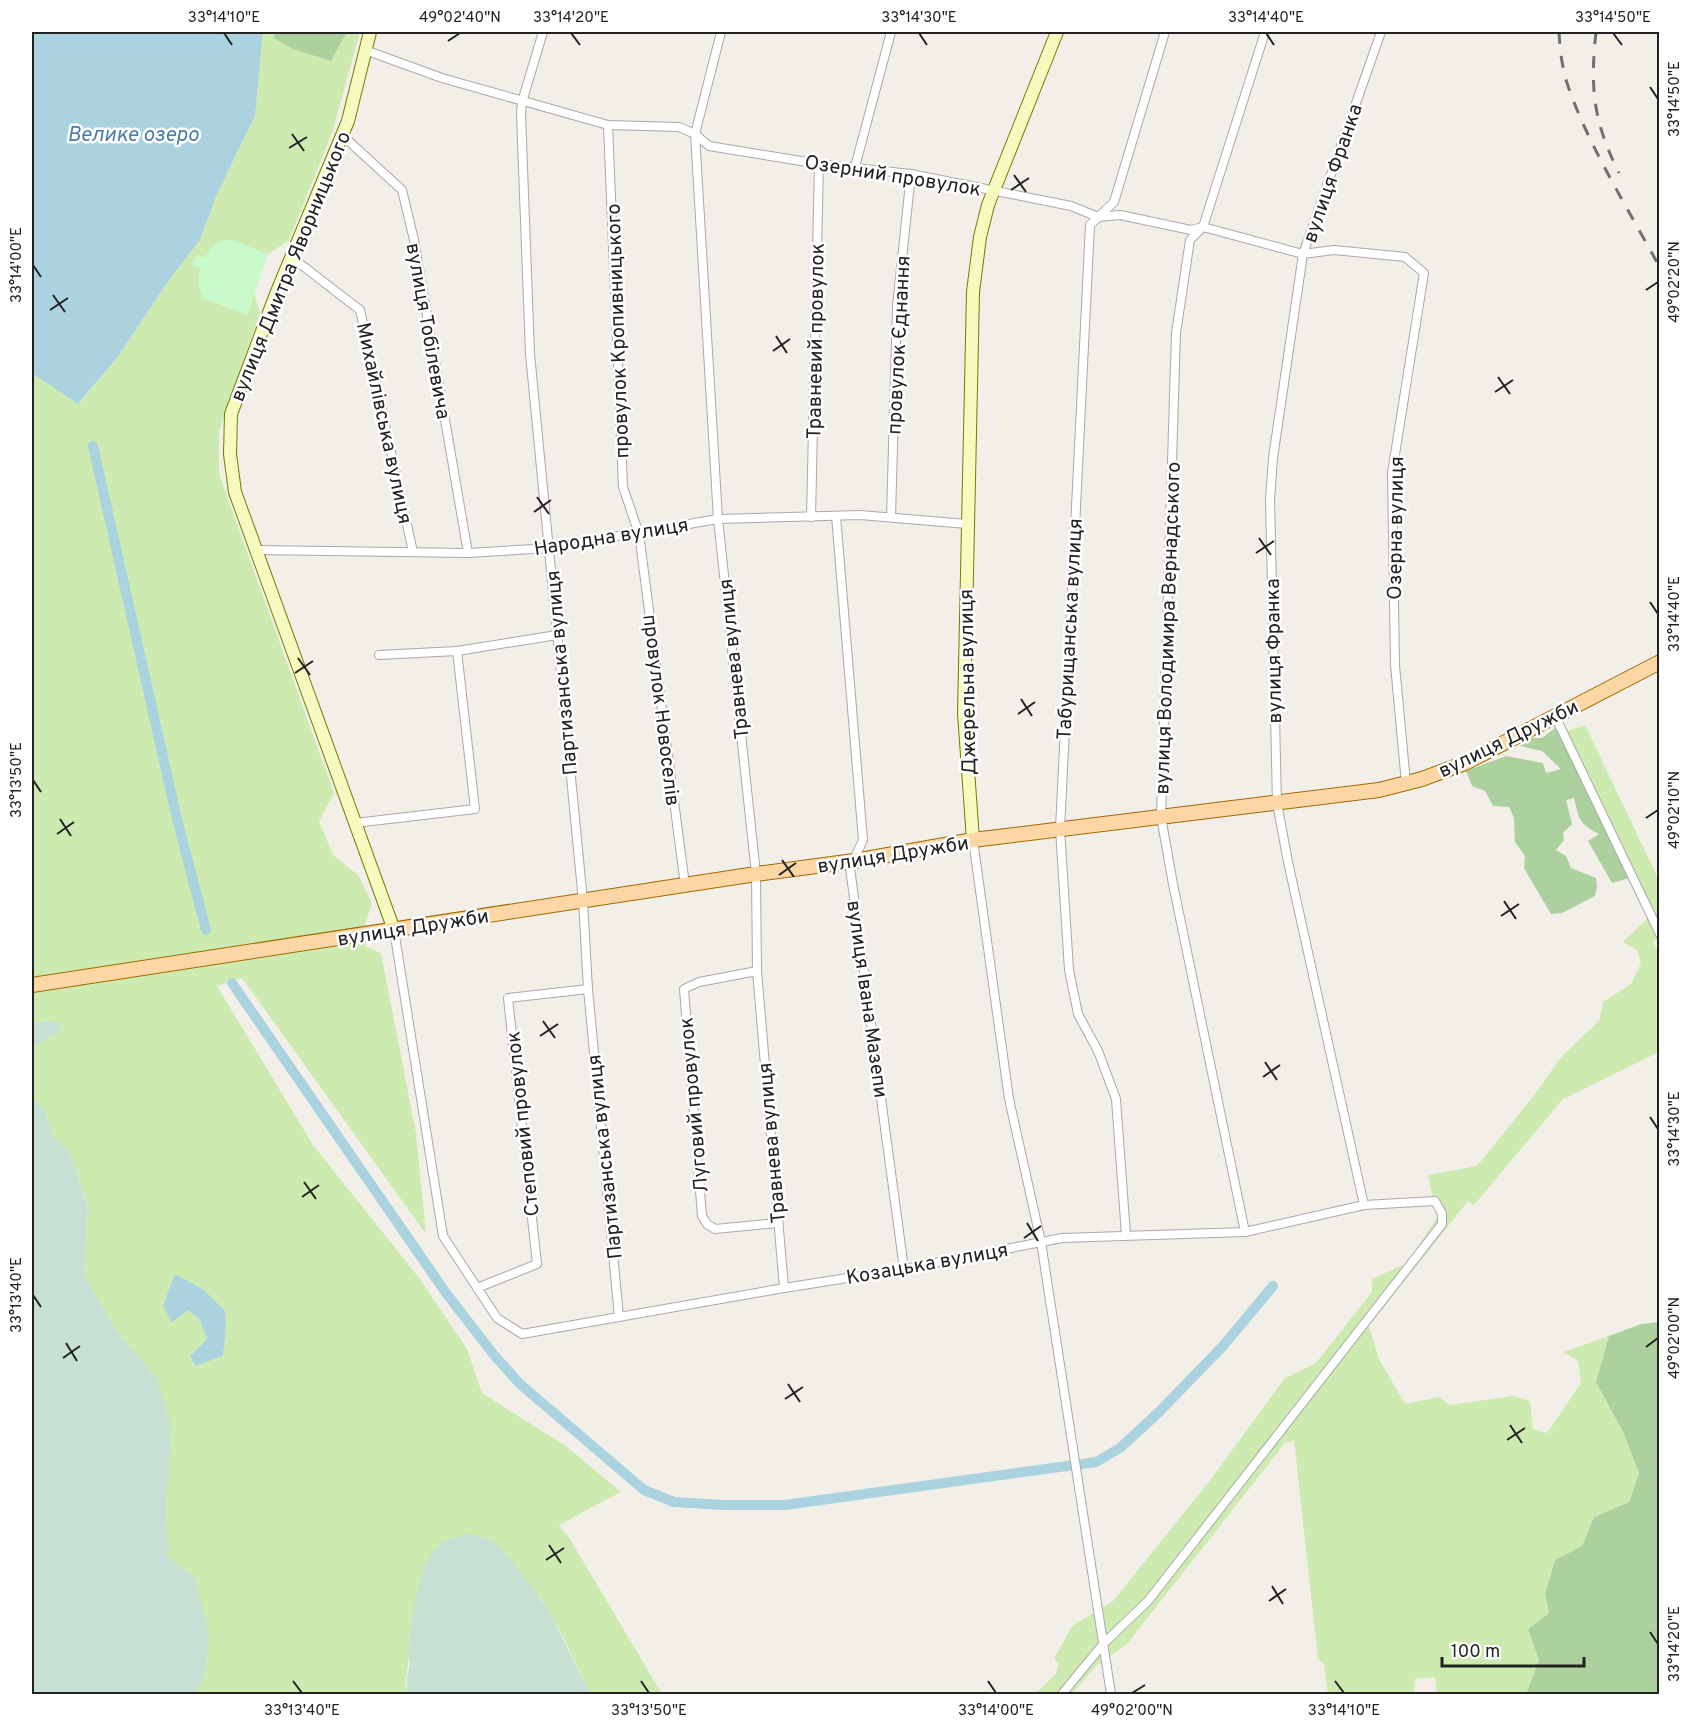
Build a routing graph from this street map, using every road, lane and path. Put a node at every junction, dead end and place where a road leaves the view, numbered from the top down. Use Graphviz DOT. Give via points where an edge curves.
graph roads {
  1 [pos="370,32"];
  2 [pos="543,32"];
  3 [pos="721,32"];
  4 [pos="891,32"];
  5 [pos="1058,32"];
  6 [pos="1165,32"];
  7 [pos="1265,32"];
  8 [pos="1381,32"];
  9 [pos="365,50"];
  10 [pos="522,102"];
  11 [pos="608,125"];
  12 [pos="695,134"];
  13 [pos="342,135"];
  14 [pos="819,164"];
  15 [pos="855,167"];
  16 [pos="911,174"];
  17 [pos="995,190"];
  18 [pos="1098,217"];
  19 [pos="1203,227"];
  20 [pos="1303,254"];
  21 [pos="290,256"];
  22 [pos="1424,273"];
  23 [pos="836,516"];
  24 [pos="811,517"];
  25 [pos="891,517"];
  26 [pos="718,519"];
  27 [pos="967,524"];
  28 [pos="639,534"];
  29 [pos="549,548"];
  30 [pos="256,550"];
  31 [pos="413,552"];
  32 [pos="468,553"];
  33 [pos="557,636"];
  34 [pos="457,651"];
  35 [pos="379,655"];
  36 [pos="1659,662"];
  37 [pos="1555,716"];
  38 [pos="1406,783"];
  39 [pos="1276,803"];
  40 [pos="1161,817"];
  41 [pos="355,823"];
  42 [pos="1060,829"];
  43 [pos="973,840"];
  44 [pos="854,861"];
  45 [pos="756,874"];
  46 [pos="685,885"];
  47 [pos="582,901"];
  48 [pos="394,930"];
  49 [pos="1659,934"];
  50 [pos="758,971"];
  51 [pos="32,986"];
  52 [pos="588,989"];
  53 [pos="1364,1205"];
  54 [pos="777,1223"];
  55 [pos="1245,1232"];
  56 [pos="1126,1235"];
  57 [pos="1041,1242"];
  58 [pos="904,1269"];
  59 [pos="477,1288"];
  60 [pos="784,1288"];
  61 [pos="620,1317"];
  62 [pos="497,1318"];
  63 [pos="1104,1643"];
  64 [pos="1062,1695"];
  65 [pos="1111,1695"];
  1 -- 9 [label="main road, вулиця Дмитра Яворницького"];
  2 -- 10 [label="street, Партизанська вулиця"];
  3 -- 12 [label="street, Травнева вулиця"];
  4 -- 15 [label="street"];
  5 -- 17 [label="main road, Джерельна вулиця"];
  6 -- 18 [label="street, Табурищанська вулиця" via="1114,202"];
  7 -- 19 [label="street, вулиця Володимира Вернадського"];
  8 -- 20 [label="street, вулиця Франка"];
  9 -- 10 [label="street, Озерний провулок"];
  9 -- 13 [label="main road, вулиця Дмитра Яворницького"];
  10 -- 11 [label="street, Озерний провулок"];
  10 -- 29 [label="street, Партизанська вулиця" via="530,354"];
  11 -- 12 [label="street, Озерний провулок" via="679,128"];
  11 -- 28 [label="street, провулок Кропивницького" via="623,487"];
  12 -- 14 [label="street, Озерний провулок" via="709,146"];
  12 -- 26 [label="street, Травнева вулиця"];
  13 -- 21 [label="main road, вулиця Дмитра Яворницького"];
  13 -- 32 [label="street, вулиця Тобілевича" via="402,190"];
  14 -- 15 [label="street, Озерний провулок"];
  14 -- 24 [label="street, Травневий провулок"];
  15 -- 16 [label="street, Озерний провулок"];
  16 -- 17 [label="street, Озерний провулок"];
  16 -- 25 [label="street, провулок Єднання" via="897,306"];
  17 -- 18 [label="street, Озерний провулок" via="1071,206"];
  17 -- 27 [label="main road, Джерельна вулиця" via="980,237 973,292"];
  18 -- 19 [label="street, Озерний провулок" via="1120,215 1191,230"];
  18 -- 42 [label="street, Табурищанська вулиця" via="1090,225"];
  19 -- 20 [label="street, Озерний провулок"];
  19 -- 40 [label="street, вулиця Володимира Вернадського" via="1190,240 1176,333"];
  20 -- 22 [label="street, Озерний провулок" via="1334,250 1405,257"];
  20 -- 39 [label="street, вулиця Франка" via="1270,500"];
  21 -- 30 [label="main road, вулиця Дмитра Яворницького" via="231,414 230,454 235,492"];
  21 -- 31 [label="street, Михайлівська вулиця" via="360,310"];
  22 -- 38 [label="street, Озерна вулиця" via="1392,473 1395,665"];
  23 -- 24 [label="street, Народна вулиця"];
  23 -- 25 [label="street, Народна вулиця"];
  23 -- 44 [label="street, вулиця Івана Мазепи" via="863,840"];
  24 -- 26 [label="street, Народна вулиця"];
  25 -- 27 [label="street, Народна вулиця"];
  26 -- 28 [label="street, Народна вулиця"];
  26 -- 45 [label="street, Травнева вулиця"];
  27 -- 43 [label="main road, Джерельна вулиця" via="964,713"];
  28 -- 29 [label="street, Народна вулиця"];
  28 -- 46 [label="street, провулок Новоселів"];
  29 -- 32 [label="street, Народна вулиця"];
  29 -- 33 [label="street, Партизанська вулиця"];
  30 -- 31 [label="street, Народна вулиця"];
  30 -- 41 [label="main road, вулиця Дмитра Яворницького"];
  31 -- 32 [label="street, Народна вулиця"];
  33 -- 34 [label="street"];
  33 -- 47 [label="street, Партизанська вулиця"];
  34 -- 35 [label="street"];
  34 -- 41 [label="street" via="475,809"];
  36 -- 37 [label="main road, вулиця Дружби"];
  37 -- 38 [label="main road, вулиця Дружби" via="1465,763"];
  37 -- 49 [label="street"];
  38 -- 39 [label="main road, вулиця Дружби"];
  39 -- 40 [label="main road, вулиця Дружби"];
  39 -- 53 [label="street, вулиця Франка"];
  40 -- 42 [label="main road, вулиця Дружби"];
  40 -- 55 [label="street, вулиця Володимира Вернадського"];
  41 -- 48 [label="main road, вулиця Дмитра Яворницького"];
  42 -- 43 [label="main road, вулиця Дружби"];
  42 -- 56 [label="street, Табурищанська вулиця" via="1069,970 1078,1014 1098,1050 1116,1099"];
  43 -- 44 [label="main road, вулиця Дружби"];
  43 -- 57 [label="street, Джерельна вулиця" via="1009,1099"];
  44 -- 45 [label="main road, вулиця Дружби"];
  44 -- 58 [label="street, вулиця Івана Мазепи" via="850,868"];
  45 -- 46 [label="main road, вулиця Дружби"];
  45 -- 50 [label="street, Травнева вулиця"];
  46 -- 47 [label="main road, вулиця Дружби"];
  47 -- 48 [label="main road, вулиця Дружби"];
  47 -- 52 [label="street, Партизанська вулиця"];
  48 -- 51 [label="main road, вулиця Дружби"];
  48 -- 59 [label="street, вулиця Дмитра Яворницького" via="443,1236"];
  50 -- 54 [label="street, Травнева вулиця"];
  50 -- 54 [label="street, Луговий провулок" via="699,982 684,989 702,1216 715,1229"];
  52 -- 59 [label="street, Степовий провулок" via="508,998 537,1264"];
  52 -- 61 [label="street, Партизанська вулиця"];
  53 -- 55 [label="street, Козацька вулиця"];
  53 -- 63 [label="street, Козацька вулиця" via="1435,1201 1442,1224 1148,1601"];
  54 -- 60 [label="street, Травнева вулиця"];
  55 -- 56 [label="street, Козацька вулиця"];
  56 -- 57 [label="street, Козацька вулиця"];
  57 -- 58 [label="street, Козацька вулиця"];
  57 -- 63 [label="street, Джерельна вулиця"];
  58 -- 60 [label="street, Козацька вулиця"];
  59 -- 62 [label="street, вулиця Дмитра Яворницького"];
  60 -- 61 [label="street, Козацька вулиця"];
  61 -- 62 [label="street, Козацька вулиця" via="522,1334"];
  63 -- 64 [label="street"];
  63 -- 65 [label="street"];
}
